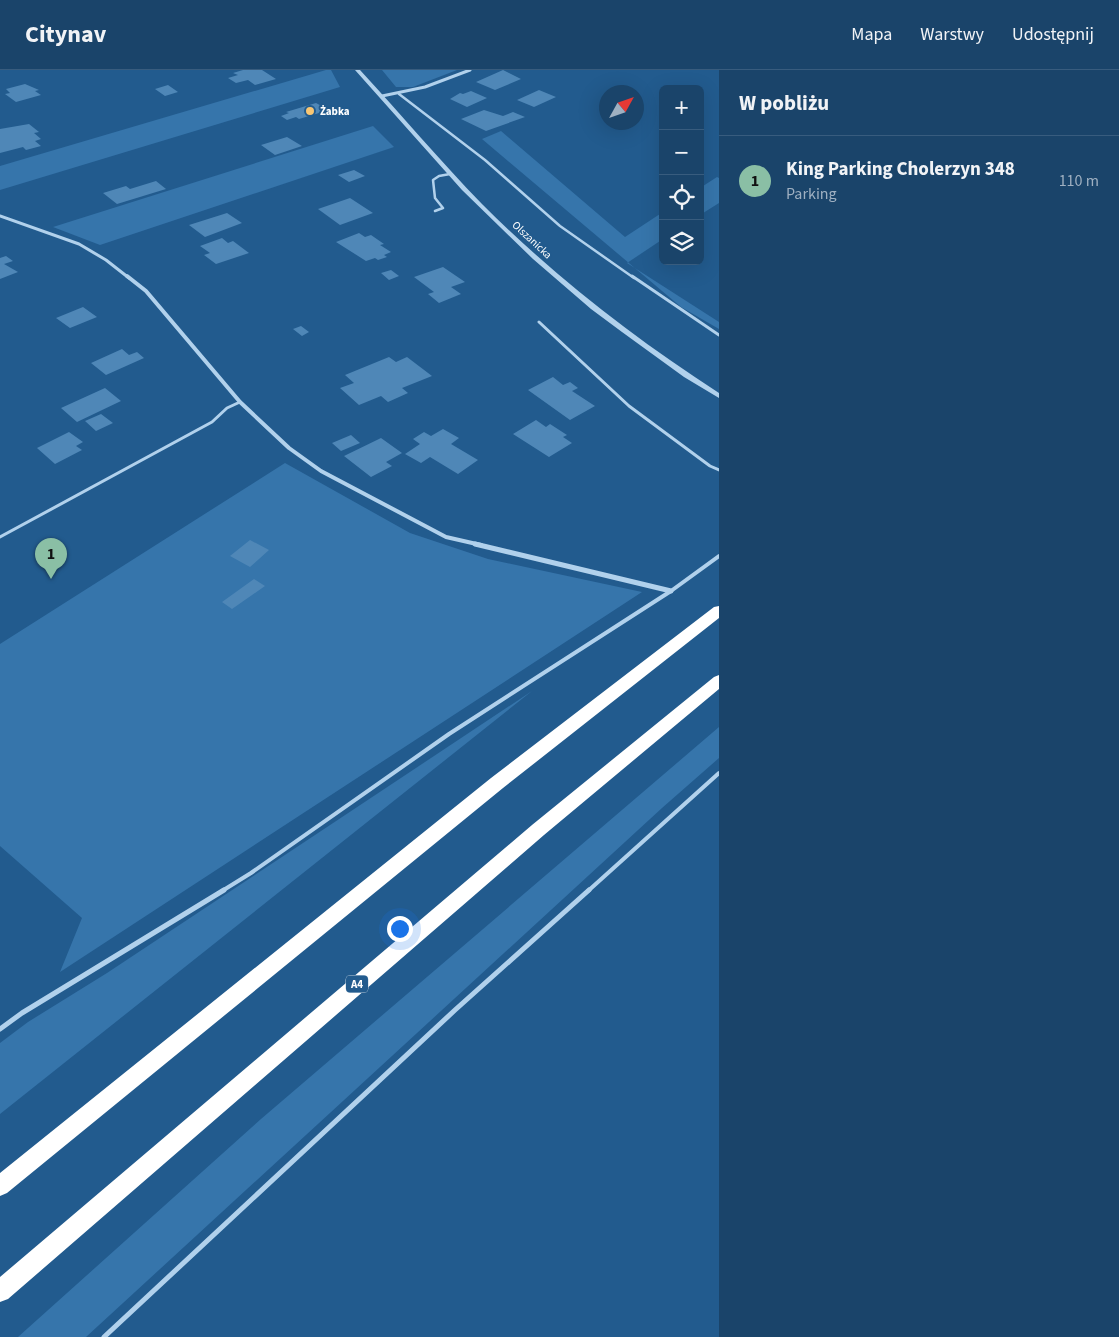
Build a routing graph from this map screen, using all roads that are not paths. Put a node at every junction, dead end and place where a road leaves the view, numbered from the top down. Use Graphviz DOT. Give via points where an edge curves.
graph roads {
  1 [pos="357,70"];
  2 [pos="470,70"];
  3 [pos="399,94"];
  4 [pos="382,96"];
  5 [pos="450,174"];
  6 [pos="435,211"];
  7 [pos="0,216"];
  8 [pos="539,322"];
  9 [pos="719,336"];
  10 [pos="719,396"];
  11 [pos="240,402"];
  12 [pos="719,470"];
  13 [pos="0,537"];
  14 [pos="719,556"];
  15 [pos="670,591"];
  16 [pos="719,611"];
  17 [pos="719,681"];
  18 [pos="719,773"];
  19 [pos="0,1029"];
  20 [pos="0,1186"];
  21 [pos="0,1291"];
  22 [pos="104,1337"];
  1 -- 4 [label="street, Olszanicka"];
  2 -- 3 [label="street"];
  3 -- 4 [label="street"];
  3 -- 9 [label="lane" via="486,160 560,226"];
  4 -- 5 [label="street, Olszanicka"];
  5 -- 6 [label="lane" via="432,180 436,198 443,208"];
  5 -- 10 [label="street, Olszanicka" via="512,236 593,307"];
  7 -- 11 [label="street" via="79,244 106,260 146,291"];
  8 -- 12 [label="lane" via="629,406"];
  11 -- 13 [label="lane" via="227,408 212,422"];
  11 -- 15 [label="street" via="289,448 320,471 446,537"];
  14 -- 15 [label="lane"];
  15 -- 19 [label="lane" via="449,734 251,873"];
  16 -- 20 [label="highway" via="497,783"];
  17 -- 21 [label="highway, A4" via="516,848"];
  18 -- 22 [label="lane" via="454,1010"];
}
